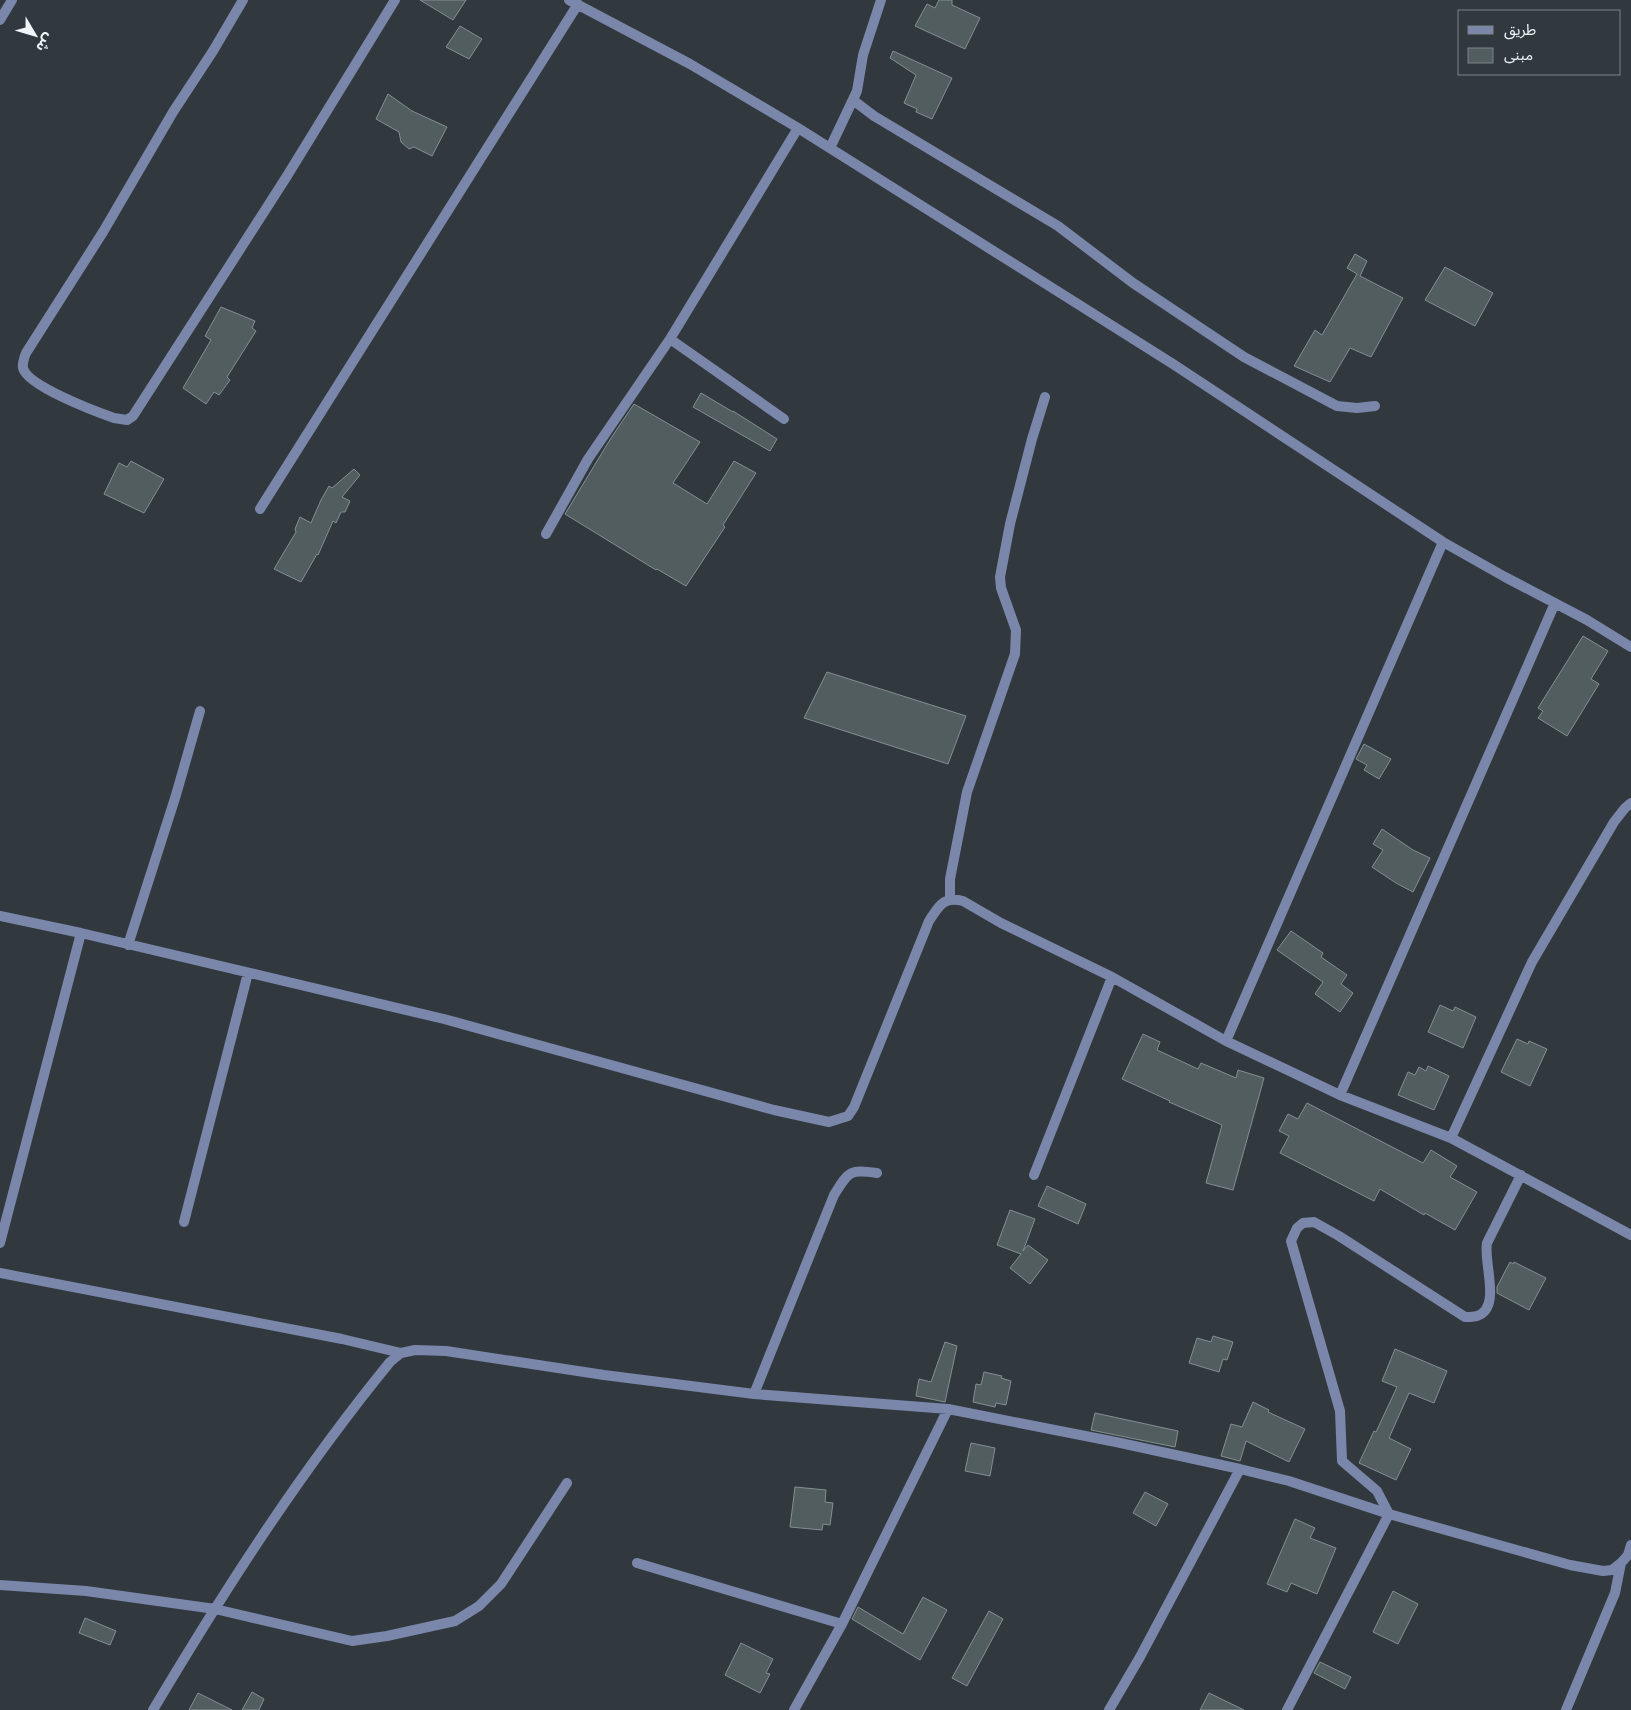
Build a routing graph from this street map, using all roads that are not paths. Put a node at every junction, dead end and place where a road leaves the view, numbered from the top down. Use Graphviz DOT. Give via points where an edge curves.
graph roads {
  1 [pos="12,0"];
  2 [pos="244,0"];
  3 [pos="395,0"];
  4 [pos="881,0"];
  5 [pos="573,2"];
  6 [pos="0,20"];
  7 [pos="853,100"];
  8 [pos="798,128"];
  9 [pos="830,148"];
  10 [pos="670,339"];
  11 [pos="1045,397"];
  12 [pos="1375,406"];
  13 [pos="784,419"];
  14 [pos="260,509"];
  15 [pos="546,534"];
  16 [pos="1443,542"];
  17 [pos="1555,603"];
  18 [pos="1631,647"];
  19 [pos="200,711"];
  20 [pos="1631,803"];
  21 [pos="950,899"];
  22 [pos="0,916"];
  23 [pos="81,933"];
  24 [pos="128,944"];
  25 [pos="248,973"];
  26 [pos="1112,977"];
  27 [pos="1226,1041"];
  28 [pos="1340,1095"];
  29 [pos="1451,1138"];
  30 [pos="877,1174"];
  31 [pos="1034,1174"];
  32 [pos="1521,1175"];
  33 [pos="184,1222"];
  34 [pos="1631,1235"];
  35 [pos="0,1243"];
  36 [pos="0,1273"];
  37 [pos="401,1353"];
  38 [pos="754,1394"];
  39 [pos="948,1409"];
  40 [pos="1240,1469"];
  41 [pos="567,1483"];
  42 [pos="1389,1514"];
  43 [pos="1630,1552"];
  44 [pos="637,1563"];
  45 [pos="1621,1564"];
  46 [pos="0,1585"];
  47 [pos="215,1609"];
  48 [pos="842,1624"];
  49 [pos="153,1710"];
  50 [pos="794,1710"];
  51 [pos="1109,1710"];
  52 [pos="1287,1710"];
  53 [pos="1566,1710"];
  1 -- 6 [label="street"];
  2 -- 3 [label="street" via="23,362 25,373 42,386 114,418 127,420 133,416"];
  4 -- 7 [label="street" via="863,55"];
  5 -- 8 [label="street" via="690,64"];
  5 -- 14 [label="street"];
  7 -- 9 [label="street"];
  7 -- 12 [label="street" via="1058,226 1133,283 1244,357 1337,406"];
  8 -- 9 [label="street"];
  8 -- 10 [label="street"];
  9 -- 16 [label="street" via="1173,364"];
  10 -- 13 [label="street"];
  10 -- 15 [label="street" via="588,459"];
  11 -- 21 [label="street" via="1010,524 1000,576 1016,630 1015,654 967,792 950,879"];
  16 -- 17 [label="street"];
  16 -- 27 [label="street"];
  17 -- 18 [label="street"];
  17 -- 28 [label="street"];
  19 -- 24 [label="street"];
  20 -- 29 [label="street" via="1614,822 1532,962"];
  21 -- 25 [label="street" via="929,921 854,1107 848,1116 829,1122 774,1110 444,1019"];
  21 -- 26 [label="street" via="963,901"];
  22 -- 23 [label="street"];
  23 -- 24 [label="street"];
  23 -- 35 [label="street"];
  24 -- 25 [label="street"];
  25 -- 33 [label="street"];
  26 -- 27 [label="street"];
  26 -- 31 [label="street"];
  27 -- 28 [label="street"];
  28 -- 29 [label="street"];
  29 -- 32 [label="street"];
  30 -- 38 [label="street" via="858,1170 849,1173 834,1194"];
  32 -- 34 [label="street"];
  32 -- 42 [label="street" via="1487,1243 1485,1251 1491,1296 1489,1306 1479,1316 1466,1317 1314,1222 1303,1223 1296,1228 1291,1240 1340,1411 1342,1461 1377,1491"];
  36 -- 37 [label="street"];
  37 -- 38 [label="street" via="446,1351"];
  37 -- 47 [label="street" via="385,1368 324,1447"];
  38 -- 39 [label="street"];
  39 -- 40 [label="street"];
  39 -- 48 [label="street"];
  40 -- 42 [label="street" via="1289,1481"];
  40 -- 51 [label="street"];
  41 -- 47 [label="street" via="501,1584 479,1606 455,1621 352,1641"];
  42 -- 45 [label="street" via="1570,1565 1603,1572"];
  42 -- 52 [label="street"];
  43 -- 45 [label="street"];
  44 -- 48 [label="street"];
  45 -- 53 [label="street" via="1615,1593"];
  46 -- 47 [label="street" via="86,1591"];
  47 -- 49 [label="street"];
  48 -- 50 [label="street"];
}
